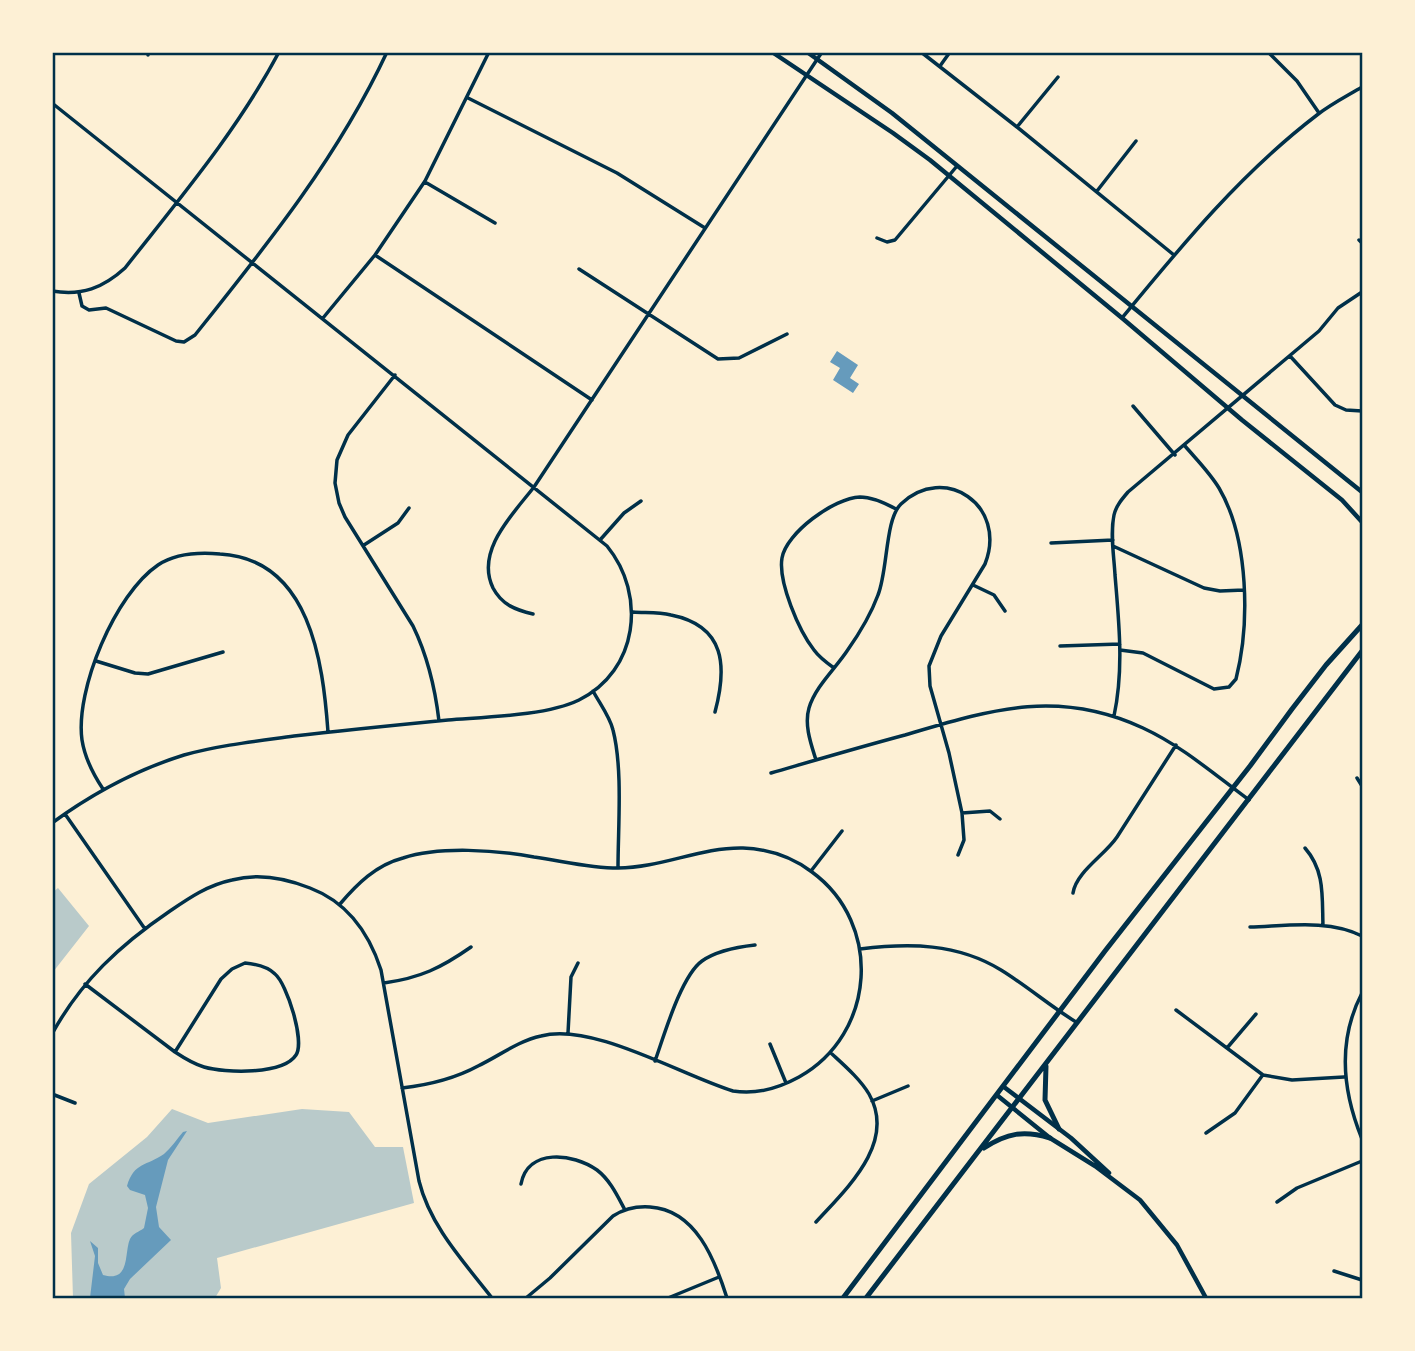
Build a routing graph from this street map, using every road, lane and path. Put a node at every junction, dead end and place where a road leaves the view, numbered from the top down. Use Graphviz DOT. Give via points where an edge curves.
graph roads {
  1 [pos="279,52"];
  2 [pos="387,52"];
  3 [pos="489,52"];
  4 [pos="772,52"];
  5 [pos="807,52"];
  6 [pos="822,52"];
  7 [pos="920,52"];
  8 [pos="950,52"];
  9 [pos="1268,52"];
  10 [pos="817,59"];
  11 [pos="940,66"];
  12 [pos="806,75"];
  13 [pos="1058,77"];
  14 [pos="1363,87"];
  15 [pos="467,98"];
  16 [pos="52,103"];
  17 [pos="1319,113"];
  18 [pos="1017,127"];
  19 [pos="1136,141"];
  20 [pos="957,166"];
  21 [pos="949,175"];
  22 [pos="425,181"];
  23 [pos="1097,191"];
  24 [pos="177,202"];
  25 [pos="495,223"];
  26 [pos="705,228"];
  27 [pos="877,238"];
  28 [pos="375,255"];
  29 [pos="1174,255"];
  30 [pos="254,262"];
  31 [pos="579,268"];
  32 [pos="52,290"];
  33 [pos="1363,292"];
  34 [pos="79,293"];
  35 [pos="1131,307"];
  36 [pos="647,315"];
  37 [pos="323,318"];
  38 [pos="1122,318"];
  39 [pos="787,334"];
  40 [pos="1290,356"];
  41 [pos="395,375"];
  42 [pos="1242,396"];
  43 [pos="592,400"];
  44 [pos="1133,406"];
  45 [pos="1227,407"];
  46 [pos="1363,411"];
  47 [pos="1185,446"];
  48 [pos="1175,455"];
  49 [pos="534,487"];
  50 [pos="1363,492"];
  51 [pos="641,501"];
  52 [pos="409,508"];
  53 [pos="896,509"];
  54 [pos="1363,522"];
  55 [pos="600,540"];
  56 [pos="1051,543"];
  57 [pos="1113,543"];
  58 [pos="364,545"];
  59 [pos="973,585"];
  60 [pos="1244,590"];
  61 [pos="1005,611"];
  62 [pos="632,612"];
  63 [pos="533,614"];
  64 [pos="1363,625"];
  65 [pos="1120,644"];
  66 [pos="1059,646"];
  67 [pos="1120,650"];
  68 [pos="1363,651"];
  69 [pos="223,652"];
  70 [pos="96,661"];
  71 [pos="834,668"];
  72 [pos="593,691"];
  73 [pos="715,712"];
  74 [pos="1114,716"];
  75 [pos="439,721"];
  76 [pos="942,724"];
  77 [pos="328,732"];
  78 [pos="1176,745"];
  79 [pos="816,760"];
  80 [pos="771,773"];
  81 [pos="1357,778"];
  82 [pos="1363,786"];
  83 [pos="1232,787"];
  84 [pos="103,789"];
  85 [pos="1249,800"];
  86 [pos="962,813"];
  87 [pos="65,814"];
  88 [pos="1000,818"];
  89 [pos="52,823"];
  90 [pos="842,831"];
  91 [pos="1304,848"];
  92 [pos="958,855"];
  93 [pos="618,868"];
  94 [pos="811,871"];
  95 [pos="1073,893"];
  96 [pos="340,904"];
  97 [pos="1323,926"];
  98 [pos="1250,927"];
  99 [pos="145,929"];
  100 [pos="1363,936"];
  101 [pos="755,945"];
  102 [pos="471,947"];
  103 [pos="859,949"];
  104 [pos="578,963"];
  105 [pos="384,983"];
  106 [pos="85,984"];
  107 [pos="1363,993"];
  108 [pos="1361,999"];
  109 [pos="1176,1010"];
  110 [pos="1060,1012"];
  111 [pos="1255,1014"];
  112 [pos="1078,1024"];
  113 [pos="568,1032"];
  114 [pos="52,1034"];
  115 [pos="769,1044"];
  116 [pos="1227,1048"];
  117 [pos="175,1052"];
  118 [pos="832,1053"];
  119 [pos="655,1061"];
  120 [pos="1046,1064"];
  121 [pos="1263,1075"];
  122 [pos="1344,1077"];
  123 [pos="786,1083"];
  124 [pos="908,1086"];
  125 [pos="1004,1087"];
  126 [pos="402,1088"];
  127 [pos="52,1094"];
  128 [pos="998,1096"];
  129 [pos="1020,1099"];
  130 [pos="872,1101"];
  131 [pos="75,1103"];
  132 [pos="1012,1108"];
  133 [pos="1059,1129"];
  134 [pos="1206,1133"];
  135 [pos="1051,1138"];
  136 [pos="1363,1139"];
  137 [pos="981,1150"];
  138 [pos="1363,1161"];
  139 [pos="1120,1183"];
  140 [pos="521,1184"];
  141 [pos="1277,1202"];
  142 [pos="625,1210"];
  143 [pos="816,1222"];
  144 [pos="1334,1271"];
  145 [pos="719,1277"];
  146 [pos="1363,1280"];
  147 [pos="492,1298"];
  148 [pos="526,1298"];
  149 [pos="668,1298"];
  150 [pos="727,1298"];
  151 [pos="843,1298"];
  152 [pos="866,1298"];
  153 [pos="1206,1298"];
  1 -- 24 [label="street" via="247,107"];
  2 -- 30 [label="street" via="320,173"];
  3 -- 15 [label="street"];
  4 -- 12 [label="main road"];
  5 -- 10 [label="main road"];
  6 -- 10 [label="street"];
  7 -- 11 [label="street"];
  8 -- 11 [label="street"];
  9 -- 17 [label="street" via="1297,81"];
  10 -- 12 [label="street"];
  10 -- 20 [label="main road"];
  11 -- 18 [label="street"];
  12 -- 21 [label="main road" via="894,132"];
  12 -- 26 [label="street"];
  13 -- 18 [label="street"];
  14 -- 17 [label="street"];
  15 -- 22 [label="street"];
  15 -- 26 [label="street" via="617,173"];
  16 -- 24 [label="street"];
  17 -- 29 [label="street" via="1244,178"];
  18 -- 23 [label="street"];
  19 -- 23 [label="street"];
  20 -- 21 [label="street"];
  20 -- 35 [label="main road"];
  21 -- 27 [label="street" via="895,240"];
  21 -- 38 [label="main road"];
  22 -- 25 [label="street"];
  22 -- 28 [label="street"];
  23 -- 29 [label="street"];
  24 -- 30 [label="street"];
  24 -- 34 [label="street" via="118,274"];
  26 -- 36 [label="street"];
  28 -- 37 [label="street"];
  28 -- 43 [label="street"];
  29 -- 35 [label="street"];
  30 -- 34 [label="street" via="195,335 184,341 106,308 85,309"];
  30 -- 37 [label="street"];
  31 -- 36 [label="street"];
  32 -- 34 [label="street"];
  33 -- 40 [label="street" via="1338,308"];
  35 -- 38 [label="street"];
  35 -- 42 [label="main road"];
  36 -- 39 [label="street" via="718,359 739,358"];
  36 -- 43 [label="street"];
  37 -- 41 [label="street"];
  38 -- 45 [label="main road"];
  40 -- 42 [label="street"];
  40 -- 46 [label="street" via="1335,405"];
  41 -- 49 [label="street"];
  41 -- 58 [label="street" via="348,435 337,460 339,503"];
  42 -- 45 [label="street"];
  42 -- 50 [label="main road"];
  43 -- 49 [label="street"];
  44 -- 48 [label="street"];
  45 -- 47 [label="street"];
  45 -- 54 [label="main road"];
  47 -- 48 [label="street"];
  47 -- 60 [label="street" via="1222,495 1238,545"];
  48 -- 57 [label="street" via="1122,499 1114,517"];
  49 -- 55 [label="street"];
  49 -- 63 [label="street" via="488,557 491,584 502,601"];
  51 -- 55 [label="street"];
  52 -- 58 [label="street" via="398,523"];
  53 -- 59 [label="street" via="931,488 961,493 974,502 986,517 991,543"];
  53 -- 71 [label="street" via="877,599"];
  53 -- 71 [label="street" via="871,498 851,499 808,522 784,551 783,580 801,625 813,649"];
  55 -- 62 [label="street" via="625,575"];
  56 -- 57 [label="street"];
  57 -- 60 [label="street" via="1204,588"];
  57 -- 65 [label="street"];
  58 -- 75 [label="street" via="422,643"];
  59 -- 61 [label="street" via="994,595"];
  59 -- 76 [label="street" via="930,657 930,686"];
  60 -- 67 [label="street" via="1239,667 1229,687 1214,689 1143,653"];
  62 -- 72 [label="street" via="632,630 623,656"];
  62 -- 73 [label="street" via="673,615 706,633 721,660 722,689"];
  64 -- 83 [label="main road" via="1326,665"];
  65 -- 66 [label="street"];
  65 -- 67 [label="street"];
  67 -- 74 [label="street"];
  68 -- 85 [label="main road"];
  69 -- 70 [label="street" via="148,674"];
  70 -- 77 [label="street" via="125,598 158,565 188,554 241,558 284,583 303,613 323,675"];
  70 -- 84 [label="street" via="83,694 81,727 87,761"];
  71 -- 79 [label="street" via="809,707 808,731"];
  72 -- 75 [label="street" via="559,707"];
  72 -- 93 [label="street" via="615,739"];
  74 -- 76 [label="street" via="1026,706"];
  74 -- 78 [label="street"];
  75 -- 77 [label="street"];
  76 -- 79 [label="street"];
  76 -- 86 [label="street"];
  77 -- 84 [label="street" via="195,753"];
  78 -- 83 [label="street"];
  78 -- 95 [label="street" via="1107,851 1076,881"];
  79 -- 80 [label="street"];
  81 -- 82 [label="street"];
  83 -- 85 [label="street"];
  83 -- 110 [label="main road"];
  84 -- 87 [label="street"];
  85 -- 112 [label="main road"];
  86 -- 88 [label="street" via="990,811"];
  86 -- 92 [label="street" via="964,840"];
  87 -- 89 [label="street"];
  87 -- 99 [label="street"];
  90 -- 94 [label="street"];
  91 -- 97 [label="street" via="1321,877"];
  93 -- 94 [label="street" via="742,848 777,853"];
  93 -- 96 [label="street" via="500,853 419,854 379,868"];
  94 -- 103 [label="street" via="839,899"];
  96 -- 99 [label="street" via="286,880 242,878 205,889"];
  96 -- 105 [label="street" via="368,937"];
  97 -- 98 [label="street"];
  97 -- 100 [label="street"];
  99 -- 106 [label="street"];
  101 -- 119 [label="street" via="716,954 697,966 684,985"];
  102 -- 105 [label="street" via="419,977"];
  103 -- 110 [label="street" via="918,945 960,951 1001,970"];
  103 -- 118 [label="street" via="859,996 850,1025"];
  104 -- 113 [label="street" via="570,983"];
  105 -- 126 [label="street"];
  106 -- 114 [label="street"];
  106 -- 117 [label="street"];
  107 -- 108 [label="street"];
  108 -- 122 [label="street" via="1350,1025"];
  109 -- 116 [label="street"];
  110 -- 112 [label="street"];
  110 -- 125 [label="main road"];
  111 -- 116 [label="street"];
  112 -- 120 [label="main road"];
  113 -- 119 [label="street"];
  113 -- 126 [label="street" via="529,1039 463,1073"];
  115 -- 123 [label="street"];
  116 -- 121 [label="street"];
  117 -- 117 [label="street" via="232,968 251,964 278,977 298,1036 298,1050 289,1061 265,1070 218,1069"];
  118 -- 123 [label="street"];
  118 -- 130 [label="street" via="860,1081"];
  119 -- 123 [label="street" via="733,1091 758,1091"];
  120 -- 129 [label="main road"];
  120 -- 133 [label="main road" via="1045,1100"];
  121 -- 122 [label="street" via="1292,1080"];
  121 -- 134 [label="street" via="1235,1113"];
  122 -- 136 [label="street"];
  124 -- 130 [label="street"];
  125 -- 128 [label="main road"];
  125 -- 129 [label="main road"];
  126 -- 147 [label="street" via="424,1198 446,1239"];
  127 -- 131 [label="street"];
  128 -- 132 [label="main road"];
  128 -- 151 [label="main road"];
  129 -- 132 [label="main road"];
  129 -- 133 [label="main road"];
  130 -- 143 [label="street" via="877,1120 872,1149 844,1192"];
  132 -- 135 [label="main road"];
  132 -- 137 [label="main road"];
  133 -- 139 [label="main road"];
  135 -- 137 [label="main road" via="1014,1133"];
  135 -- 139 [label="main road"];
  137 -- 152 [label="main road"];
  138 -- 141 [label="street" via="1297,1188"];
  139 -- 153 [label="main road" via="1163,1226"];
  140 -- 142 [label="street" via="523,1172 534,1163 552,1157 573,1158 608,1181"];
  142 -- 145 [label="street" via="661,1208 687,1222 701,1239"];
  142 -- 148 [label="street"];
  144 -- 146 [label="street"];
  145 -- 149 [label="street"];
  145 -- 150 [label="street"];
}
